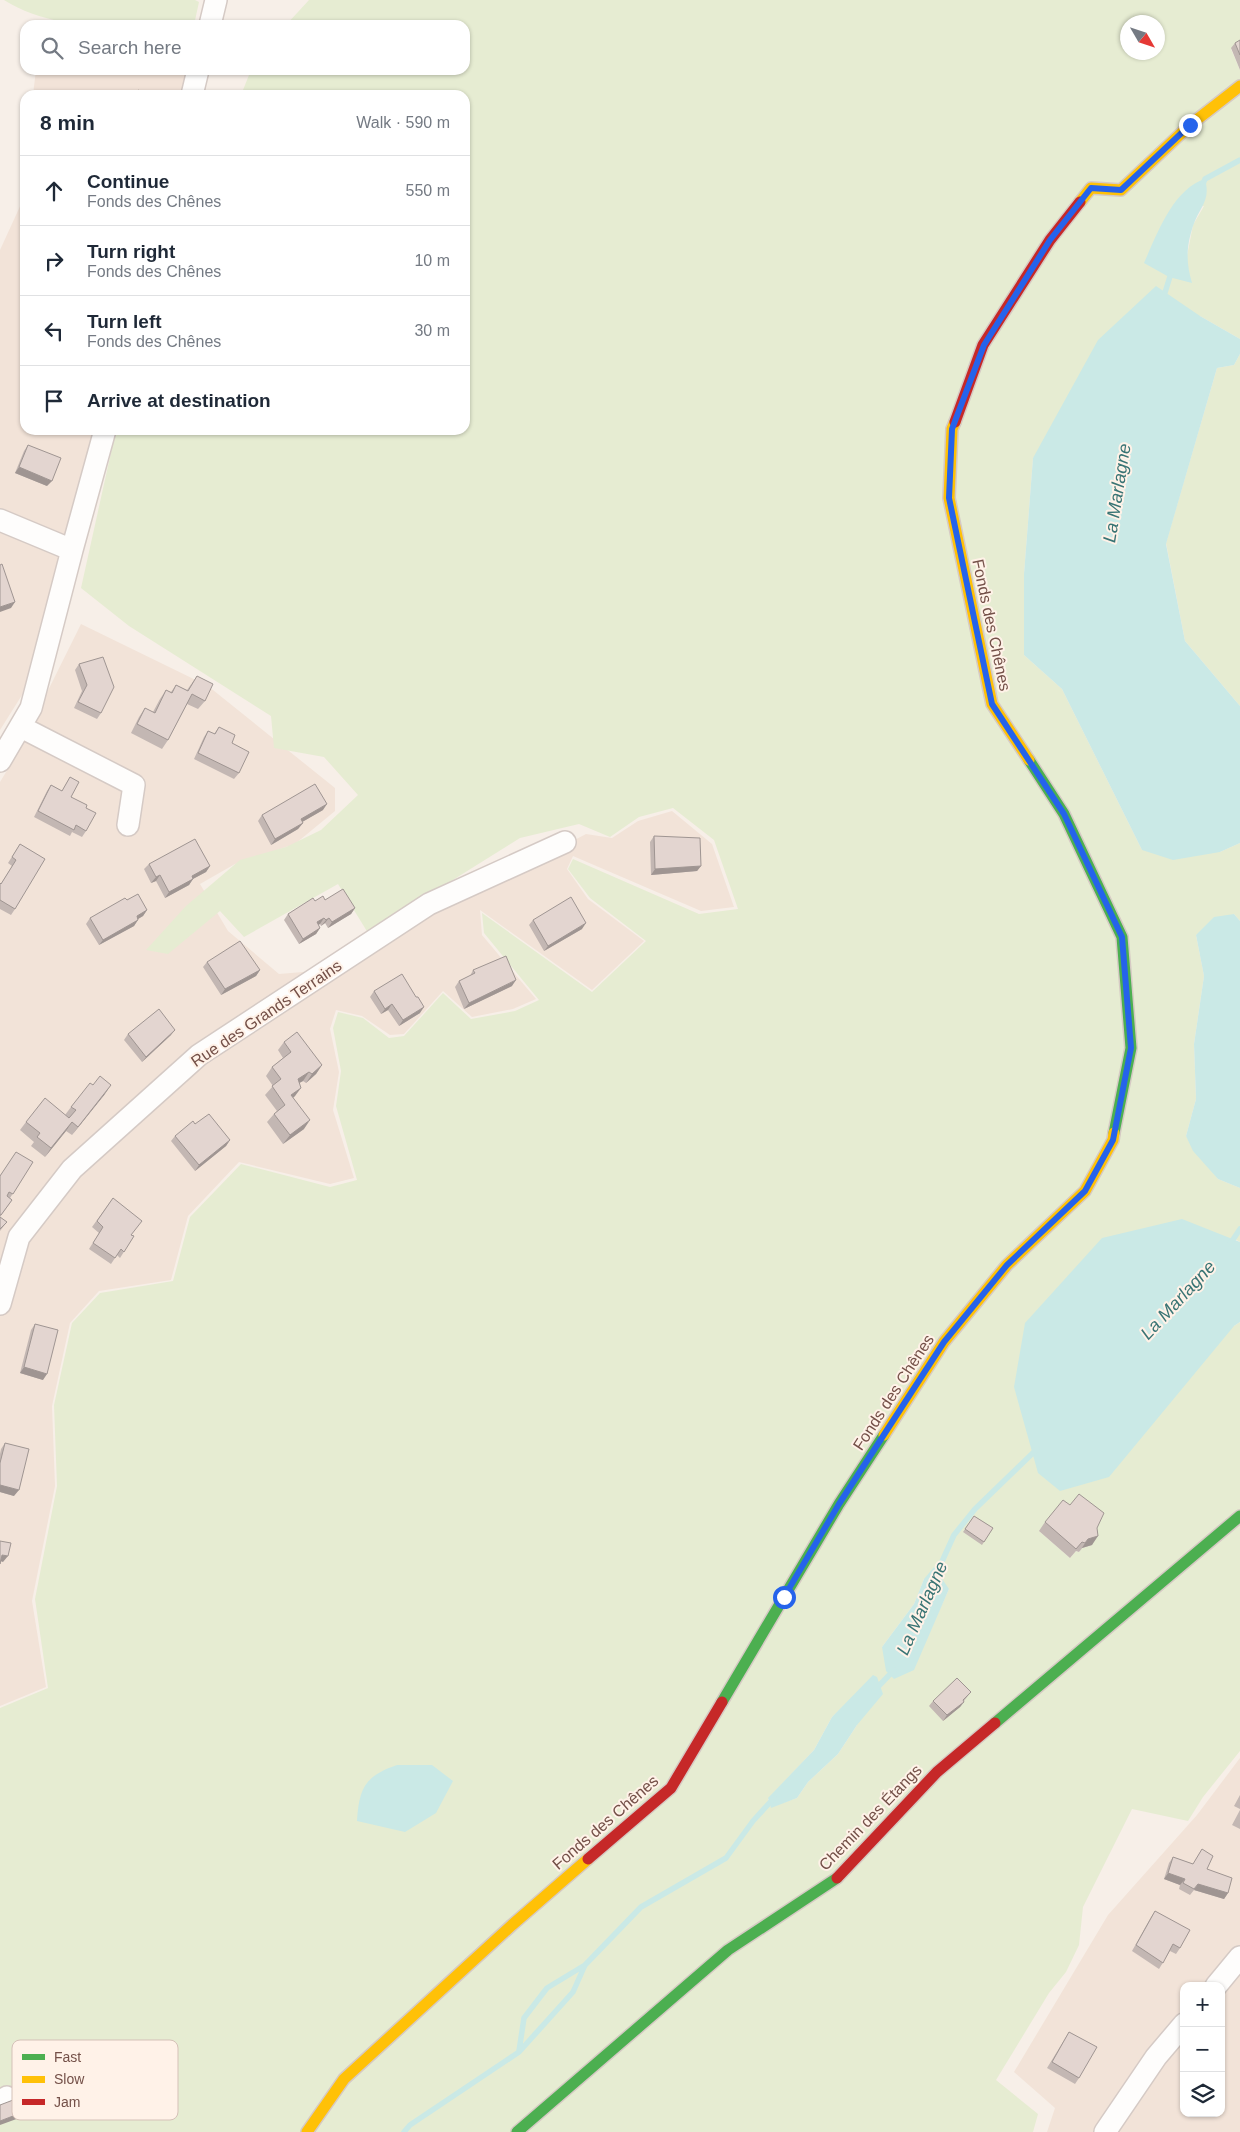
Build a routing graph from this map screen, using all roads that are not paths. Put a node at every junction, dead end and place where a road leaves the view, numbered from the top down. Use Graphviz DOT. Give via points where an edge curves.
graph roads {
  1 [pos="216,0"];
  2 [pos="211,20"];
  3 [pos="197,75"];
  4 [pos="1240,86"];
  5 [pos="193,90"];
  6 [pos="104,435"];
  7 [pos="0,520"];
  8 [pos="72,550"];
  9 [pos="21,727"];
  10 [pos="0,761"];
  11 [pos="128,825"];
  12 [pos="565,842"];
  13 [pos="0,1304"];
  14 [pos="1240,1516"];
  15 [pos="1240,1957"];
  16 [pos="1219,1982"];
  17 [pos="1181,2027"];
  18 [pos="307,2132"];
  19 [pos="517,2132"];
  20 [pos="1105,2132"];
  1 -- 2 [label="street"];
  3 -- 5 [label="street"];
  4 -- 18 [label="street, Fonds des Chênes" via="1190,125 1121,190 1091,188 1050,240 984,345 952,429 949,498 992,704 1064,814 1122,937 1131,1048 1113,1140 1085,1191 1007,1265 944,1342 839,1504 671,1788 512,1925 344,2079"];
  6 -- 8 [label="street"];
  7 -- 8 [label="street"];
  8 -- 9 [label="street" via="31,708"];
  9 -- 10 [label="street"];
  9 -- 11 [label="street" via="134,785"];
  12 -- 13 [label="street, Rue des Grands Terrains" via="428,904 199,1055 72,1169 19,1237"];
  14 -- 19 [label="street, Chemin des Étangs" via="937,1772 837,1878 728,1950"];
  15 -- 16 [label="street"];
  17 -- 20 [label="street" via="1156,2057"];
}
